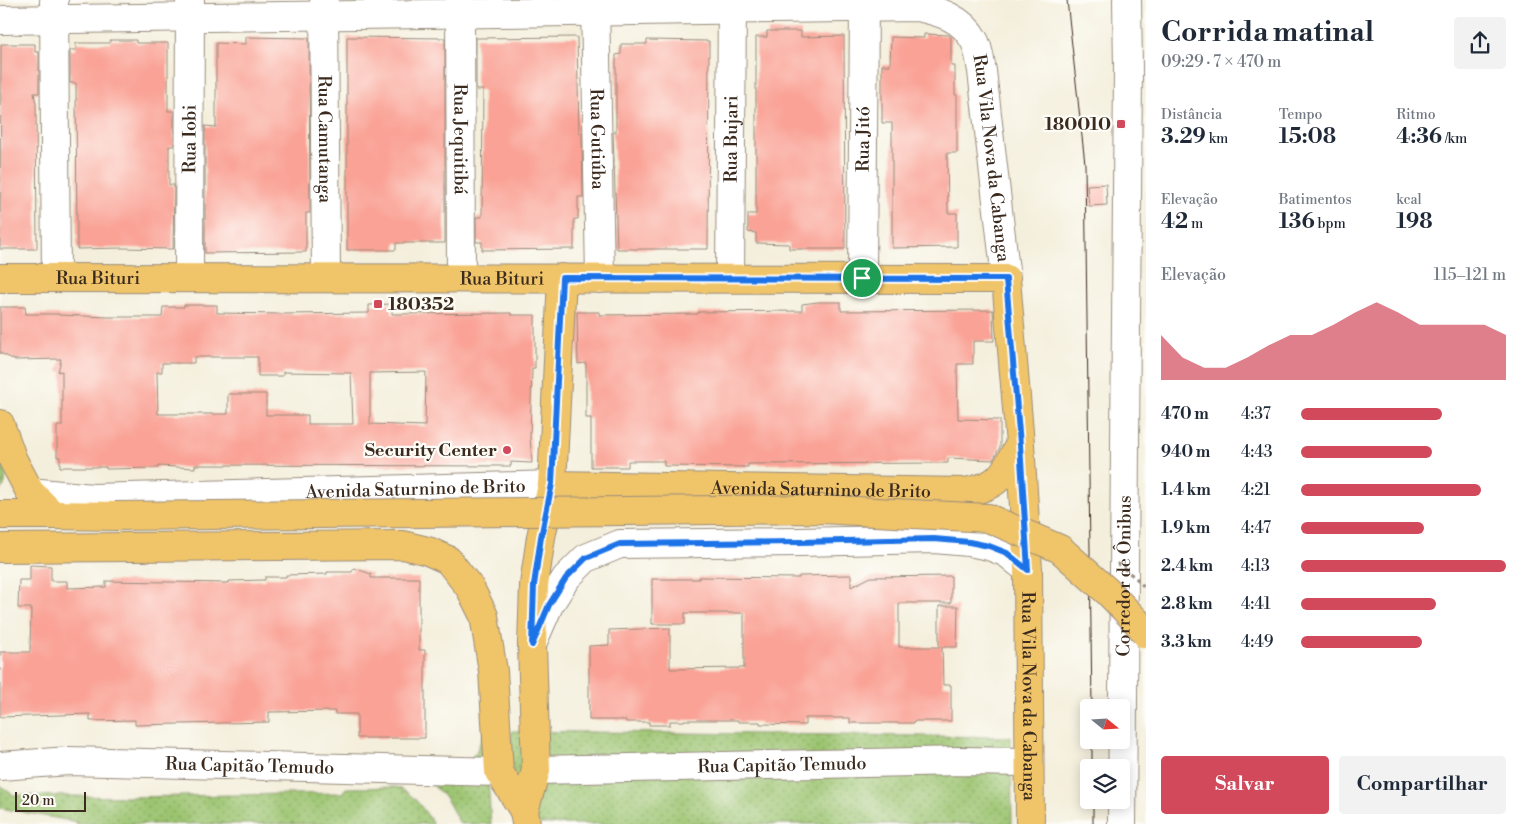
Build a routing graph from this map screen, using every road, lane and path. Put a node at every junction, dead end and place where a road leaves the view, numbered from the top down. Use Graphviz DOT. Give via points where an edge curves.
graph roads {
  1 [pos="1127,0"];
  2 [pos="864,4"];
  3 [pos="732,5"];
  4 [pos="595,6"];
  5 [pos="460,7"];
  6 [pos="190,8"];
  7 [pos="324,8"];
  8 [pos="54,9"];
  9 [pos="0,20"];
  10 [pos="0,278"];
  11 [pos="56,278"];
  12 [pos="189,278"];
  13 [pos="326,278"];
  14 [pos="460,278"];
  15 [pos="562,278"];
  16 [pos="600,278"];
  17 [pos="730,278"];
  18 [pos="862,278"];
  19 [pos="1006,279"];
  20 [pos="0,424"];
  21 [pos="1020,444"];
  22 [pos="552,484"];
  23 [pos="30,492"];
  24 [pos="0,515"];
  25 [pos="53,515"];
  26 [pos="0,548"];
  27 [pos="1028,570"];
  28 [pos="1146,634"];
  29 [pos="532,645"];
  30 [pos="1030,762"];
  31 [pos="0,766"];
  32 [pos="536,770"];
  33 [pos="499,772"];
  34 [pos="525,817"];
  35 [pos="1030,824"];
  36 [pos="1122,824"];
  1 -- 36 [label="street, Corredor de Ônibus"];
  2 -- 3 [label="street, Rua Vila Nova da Cabanga"];
  2 -- 18 [label="street, Rua Jitó"];
  2 -- 19 [label="street, Rua Vila Nova da Cabanga" via="918,7 944,13 958,20 974,40 982,71"];
  3 -- 4 [label="street, Rua Vila Nova da Cabanga"];
  3 -- 17 [label="street, Rua Bujari"];
  4 -- 5 [label="street, Rua Vila Nova da Cabanga"];
  4 -- 16 [label="street, Rua Gutiúba"];
  5 -- 7 [label="street, Rua Vila Nova da Cabanga"];
  5 -- 14 [label="street, Rua Jequitibá"];
  6 -- 7 [label="street, Rua Vila Nova da Cabanga"];
  6 -- 8 [label="street, Rua Vila Nova da Cabanga"];
  6 -- 12 [label="street, Rua Iobi"];
  7 -- 13 [label="street, Rua Camutanga"];
  8 -- 9 [label="street, Rua Vila Nova da Cabanga"];
  8 -- 11 [label="street"];
  10 -- 11 [label="main road, Rua Bituri"];
  11 -- 12 [label="main road, Rua Bituri"];
  12 -- 13 [label="main road, Rua Bituri"];
  13 -- 14 [label="main road, Rua Bituri"];
  14 -- 15 [label="main road, Rua Bituri"];
  15 -- 16 [label="main road, Rua Bituri"];
  15 -- 22 [label="main road"];
  16 -- 17 [label="main road, Rua Bituri"];
  17 -- 18 [label="main road, Rua Bituri"];
  18 -- 19 [label="main road, Rua Bituri"];
  19 -- 21 [label="main road, Rua Vila Nova da Cabanga"];
  20 -- 23 [label="main road" via="13,460"];
  21 -- 22 [label="main road, Avenida Saturnino de Brito" via="1002,476 984,488 966,492"];
  21 -- 27 [label="main road, Rua Vila Nova da Cabanga"];
  22 -- 23 [label="street, Avenida Saturnino de Brito" via="92,498"];
  22 -- 29 [label="main road" via="534,585"];
  23 -- 25 [label="main road"];
  24 -- 25 [label="main road"];
  25 -- 28 [label="main road, bridge" via="820,509 988,518 1060,549 1108,592"];
  26 -- 33 [label="main road" via="403,545 448,560 470,588 484,616 493,671"];
  27 -- 29 [label="street" via="1007,553 989,546 934,539 620,544 586,558 566,578 549,605"];
  27 -- 30 [label="main road, Rua Vila Nova da Cabanga"];
  29 -- 32 [label="main road"];
  30 -- 32 [label="street, Rua Capitão Temudo"];
  30 -- 35 [label="main road, Rua Vila Nova da Cabanga"];
  31 -- 33 [label="street, Rua Capitão Temudo" via="68,761"];
  32 -- 34 [label="main road"];
  33 -- 34 [label="main road"];
}
